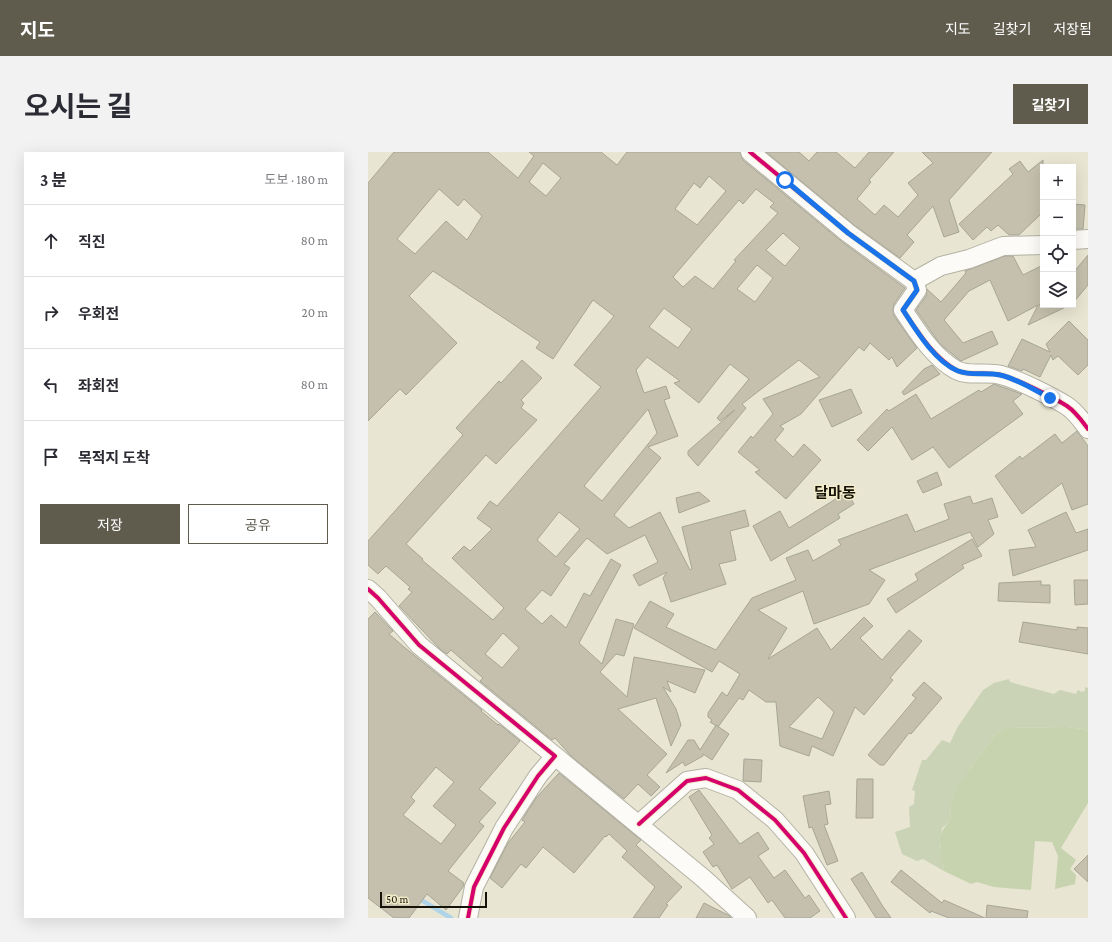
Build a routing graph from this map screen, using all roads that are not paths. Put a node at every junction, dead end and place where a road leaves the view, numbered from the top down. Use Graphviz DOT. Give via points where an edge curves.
graph roads {
  1 [pos="750,152"];
  2 [pos="1088,239"];
  3 [pos="1076,240"];
  4 [pos="1040,245"];
  5 [pos="914,281"];
  6 [pos="1088,429"];
  7 [pos="368,589"];
  8 [pos="555,756"];
  9 [pos="639,824"];
  10 [pos="468,918"];
  11 [pos="747,918"];
  12 [pos="846,918"];
  1 -- 5 [label="street" via="848,233"];
  2 -- 3 [label="street"];
  4 -- 5 [label="street" via="1004,246 941,266"];
  5 -- 6 [label="street" via="917,290 903,310 926,343 944,361 962,372 1001,375 1025,384 1068,407 1080,417"];
  7 -- 8 [label="street" via="418,645"];
  8 -- 9 [label="street"];
  8 -- 10 [label="street" via="538,776 504,828 474,887"];
  9 -- 11 [label="street"];
  9 -- 12 [label="street" via="688,781 706,778 738,790 775,820 804,853"];
}
